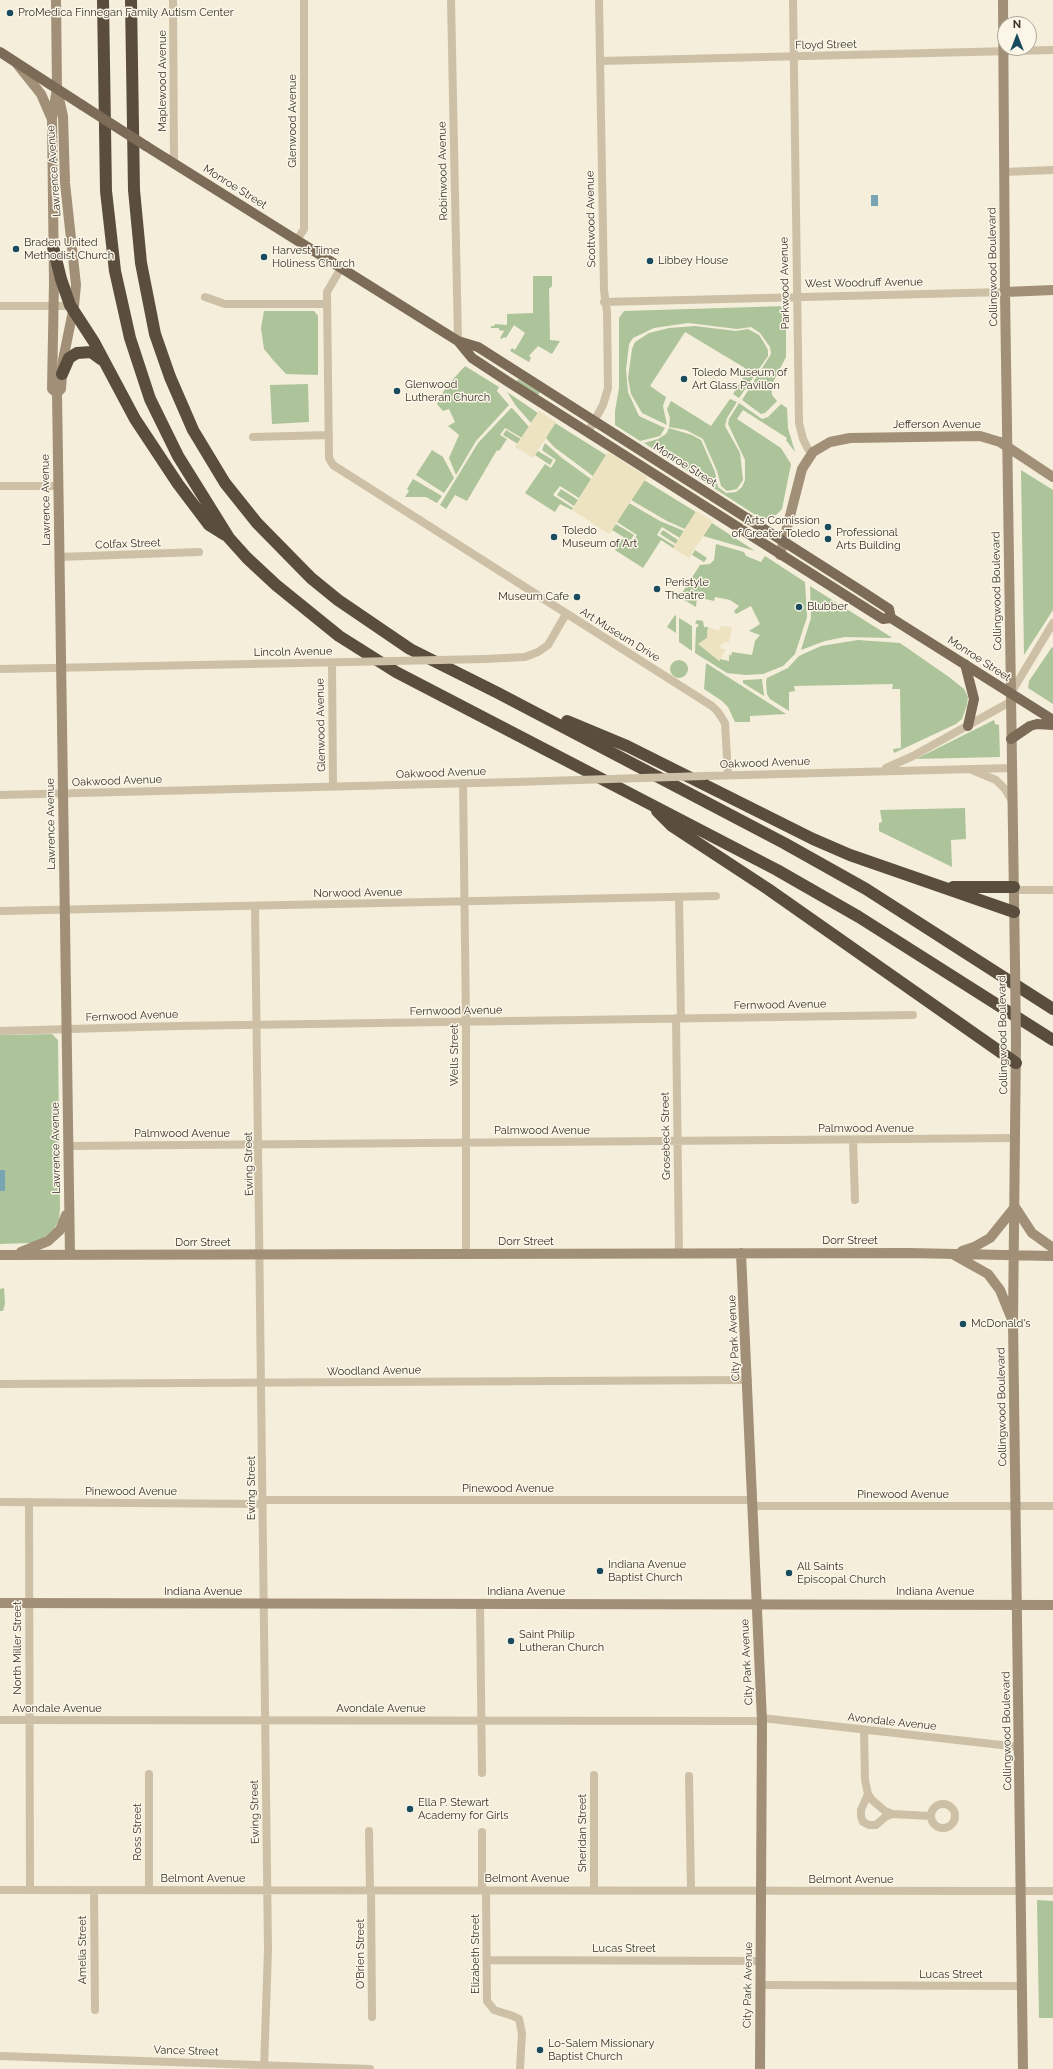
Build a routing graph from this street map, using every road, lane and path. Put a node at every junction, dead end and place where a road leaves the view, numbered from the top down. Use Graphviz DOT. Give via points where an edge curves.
graph roads {
  1 [pos="56,0"];
  2 [pos="102,0"];
  3 [pos="131,0"];
  4 [pos="136,0"];
  5 [pos="174,0"];
  6 [pos="304,0"];
  7 [pos="451,0"];
  8 [pos="599,0"];
  9 [pos="793,0"];
  10 [pos="1003,0"];
  11 [pos="1003,16"];
  12 [pos="1037,50"];
  13 [pos="1053,50"];
  14 [pos="997,51"];
  15 [pos="0,52"];
  16 [pos="794,56"];
  17 [pos="1003,56"];
  18 [pos="14,61"];
  19 [pos="600,61"];
  20 [pos="134,62"];
  21 [pos="57,88"];
  22 [pos="52,119"];
  23 [pos="174,162"];
  24 [pos="1053,170"];
  25 [pos="1004,172"];
  26 [pos="297,240"];
  27 [pos="54,247"];
  28 [pos="341,268"];
  29 [pos="1053,290"];
  30 [pos="1005,292"];
  31 [pos="205,296"];
  32 [pos="797,297"];
  33 [pos="604,302"];
  34 [pos="327,304"];
  35 [pos="0,306"];
  36 [pos="54,306"];
  37 [pos="73,307"];
  38 [pos="458,341"];
  39 [pos="106,364"];
  40 [pos="62,374"];
  41 [pos="57,393"];
  42 [pos="594,421"];
  43 [pos="588,432"];
  44 [pos="329,435"];
  45 [pos="253,438"];
  46 [pos="1008,447"];
  47 [pos="813,452"];
  48 [pos="1053,477"];
  49 [pos="0,486"];
  50 [pos="58,486"];
  51 [pos="229,538"];
  52 [pos="784,542"];
  53 [pos="199,552"];
  54 [pos="780,555"];
  55 [pos="59,557"];
  56 [pos="566,614"];
  57 [pos="892,618"];
  58 [pos="1053,623"];
  59 [pos="332,663"];
  60 [pos="965,664"];
  61 [pos="61,668"];
  62 [pos="0,669"];
  63 [pos="498,693"];
  64 [pos="1010,698"];
  65 [pos="1053,720"];
  66 [pos="1053,725"];
  67 [pos="968,726"];
  68 [pos="1011,739"];
  69 [pos="966,768"];
  70 [pos="1012,768"];
  71 [pos="883,770"];
  72 [pos="728,775"];
  73 [pos="463,783"];
  74 [pos="333,787"];
  75 [pos="62,794"];
  76 [pos="0,795"];
  77 [pos="1012,801"];
  78 [pos="653,805"];
  79 [pos="945,887"];
  80 [pos="1014,889"];
  81 [pos="1053,890"];
  82 [pos="716,896"];
  83 [pos="680,897"];
  84 [pos="464,901"];
  85 [pos="256,906"];
  86 [pos="64,910"];
  87 [pos="0,912"];
  88 [pos="1014,912"];
  89 [pos="1053,1009"];
  90 [pos="913,1015"];
  91 [pos="678,1018"];
  92 [pos="466,1022"];
  93 [pos="258,1025"];
  94 [pos="66,1029"];
  95 [pos="0,1031"];
  96 [pos="1053,1040"];
  97 [pos="1016,1063"];
  98 [pos="1016,1138"];
  99 [pos="853,1140"];
  100 [pos="678,1141"];
  101 [pos="465,1143"];
  102 [pos="260,1144"];
  103 [pos="68,1146"];
  104 [pos="855,1200"];
  105 [pos="68,1205"];
  106 [pos="1015,1207"];
  107 [pos="1053,1248"];
  108 [pos="741,1253"];
  109 [pos="466,1254"];
  110 [pos="679,1254"];
  111 [pos="952,1254"];
  112 [pos="4,1255"];
  113 [pos="70,1255"];
  114 [pos="260,1255"];
  115 [pos="1014,1255"];
  116 [pos="1053,1256"];
  117 [pos="1013,1322"];
  118 [pos="748,1380"];
  119 [pos="262,1383"];
  120 [pos="0,1384"];
  121 [pos="0,1502"];
  122 [pos="29,1502"];
  123 [pos="263,1502"];
  124 [pos="753,1503"];
  125 [pos="1016,1506"];
  126 [pos="1053,1506"];
  127 [pos="0,1603"];
  128 [pos="29,1603"];
  129 [pos="264,1604"];
  130 [pos="480,1604"];
  131 [pos="756,1604"];
  132 [pos="1017,1605"];
  133 [pos="1053,1605"];
  134 [pos="0,1720"];
  135 [pos="30,1720"];
  136 [pos="265,1720"];
  137 [pos="762,1720"];
  138 [pos="482,1721"];
  139 [pos="864,1730"];
  140 [pos="1019,1747"];
  141 [pos="482,1773"];
  142 [pos="149,1774"];
  143 [pos="594,1775"];
  144 [pos="689,1776"];
  145 [pos="868,1794"];
  146 [pos="892,1814"];
  147 [pos="931,1816"];
  148 [pos="369,1831"];
  149 [pos="482,1832"];
  150 [pos="0,1890"];
  151 [pos="30,1890"];
  152 [pos="94,1890"];
  153 [pos="149,1890"];
  154 [pos="266,1890"];
  155 [pos="371,1890"];
  156 [pos="484,1890"];
  157 [pos="594,1890"];
  158 [pos="691,1890"];
  159 [pos="762,1891"];
  160 [pos="1021,1891"];
  161 [pos="1053,1891"];
  162 [pos="487,1960"];
  163 [pos="760,1961"];
  164 [pos="760,1985"];
  165 [pos="1022,1986"];
  166 [pos="95,2010"];
  167 [pos="372,2018"];
  168 [pos="0,2056"];
  169 [pos="264,2067"];
  170 [pos="370,2069"];
  171 [pos="520,2069"];
  172 [pos="760,2069"];
  173 [pos="1023,2069"];
  1 -- 21 [label="street, Lawrence Avenue"];
  2 -- 51 [label="highway" via="106,191 122,308 139,370 154,406 188,474"];
  3 -- 20 [label="highway"];
  4 -- 20 [label="highway"];
  5 -- 23 [label="street, Maplewood Avenue"];
  6 -- 26 [label="street, Glenwood Avenue" via="304,229"];
  7 -- 38 [label="street, Robinwood Avenue"];
  8 -- 19 [label="street, Scottwood Avenue"];
  9 -- 16 [label="street, Parkwood Avenue"];
  10 -- 11 [label="street, Collingwood Boulevard"];
  12 -- 13 [label="street, Floyd Street"];
  14 -- 16 [label="street, Floyd Street"];
  15 -- 18 [label="main road, Monroe Street"];
  16 -- 19 [label="street, Floyd Street"];
  16 -- 32 [label="street, Parkwood Avenue"];
  17 -- 25 [label="street, Collingwood Boulevard"];
  18 -- 21 [label="main road, Monroe Street"];
  18 -- 22 [label="street" via="43,98"];
  19 -- 33 [label="street, Scottwood Avenue"];
  20 -- 63 [label="highway" via="134,190 141,263 155,334 193,430 225,483 257,523 311,578 338,600 410,649"];
  21 -- 22 [label="street, Lawrence Avenue"];
  21 -- 23 [label="main road, Monroe Street, bridge"];
  21 -- 37 [label="street, Lawrence Avenue" via="63,116 65,183 76,277"];
  22 -- 27 [label="street, Lawrence Avenue"];
  23 -- 26 [label="main road, Monroe Street"];
  24 -- 25 [label="street"];
  25 -- 30 [label="street, Collingwood Boulevard"];
  26 -- 28 [label="main road, Monroe Street"];
  27 -- 36 [label="street, Lawrence Avenue"];
  27 -- 37 [label="highway" via="61,279"];
  28 -- 34 [label="street" via="327,292"];
  28 -- 38 [label="main road, Monroe Street"];
  29 -- 30 [label="street, West Woodruff Avenue"];
  30 -- 32 [label="street, West Woodruff Avenue"];
  30 -- 46 [label="street, Collingwood Boulevard"];
  31 -- 34 [label="street" via="225,304"];
  32 -- 33 [label="street, West Woodruff Avenue"];
  32 -- 47 [label="street, Parkwood Avenue" via="799,423 803,439"];
  33 -- 42 [label="street, Scottwood Avenue" via="607,312 608,388 603,405"];
  34 -- 44 [label="street"];
  35 -- 36 [label="street"];
  36 -- 37 [label="street"];
  36 -- 41 [label="street, Lawrence Avenue" via="52,389"];
  37 -- 39 [label="highway"];
  37 -- 40 [label="street, Lawrence Avenue"];
  38 -- 42 [label="main road, Monroe Street" via="478,347"];
  38 -- 43 [label="main road, Monroe Street" via="472,358"];
  39 -- 40 [label="highway" via="94,353 80,352 69,358"];
  39 -- 51 [label="highway" via="135,419 178,484 209,525"];
  40 -- 41 [label="street, Lawrence Avenue" via="61,389"];
  41 -- 50 [label="street, Lawrence Avenue"];
  42 -- 43 [label="street, Scottwood Avenue"];
  42 -- 52 [label="main road, Monroe Street"];
  43 -- 54 [label="main road, Monroe Street"];
  44 -- 45 [label="street"];
  44 -- 56 [label="street, Art Museum Drive" via="331,461"];
  46 -- 47 [label="street, Jefferson Avenue" via="991,438 980,436 850,438 830,442"];
  46 -- 48 [label="street, Jefferson Avenue"];
  46 -- 64 [label="street, Collingwood Boulevard"];
  47 -- 52 [label="street" via="799,476"];
  49 -- 50 [label="street"];
  50 -- 55 [label="street, Lawrence Avenue"];
  51 -- 78 [label="highway" via="270,580 310,613 339,636 396,672"];
  52 -- 54 [label="street"];
  52 -- 57 [label="main road, Monroe Street" via="889,609"];
  53 -- 55 [label="street, Colfax Street"];
  54 -- 57 [label="main road, Monroe Street" via="883,619"];
  55 -- 61 [label="street, Lawrence Avenue"];
  56 -- 59 [label="street, Lincoln Avenue, bridge" via="548,644 526,657"];
  56 -- 72 [label="street, Art Museum Drive" via="718,712 726,729"];
  57 -- 60 [label="main road, Monroe Street"];
  58 -- 64 [label="street"];
  59 -- 61 [label="street, Lincoln Avenue"];
  59 -- 74 [label="street, Glenwood Avenue"];
  60 -- 64 [label="main road, Monroe Street"];
  60 -- 67 [label="main road" via="974,699"];
  61 -- 62 [label="street, Lincoln Avenue"];
  61 -- 75 [label="street, Lawrence Avenue"];
  63 -- 79 [label="highway" via="627,746 813,839 850,855"];
  63 -- 89 [label="highway" via="784,843 866,889"];
  64 -- 65 [label="main road, Monroe Street"];
  64 -- 67 [label="street, Oakwood Avenue"];
  64 -- 68 [label="street, Collingwood Boulevard"];
  66 -- 68 [label="main road" via="1030,726"];
  67 -- 71 [label="street, Oakwood Avenue"];
  68 -- 70 [label="street, Collingwood Boulevard"];
  69 -- 70 [label="street, Oakwood Avenue"];
  69 -- 71 [label="street, Oakwood Avenue"];
  69 -- 77 [label="street, Oakwood Avenue" via="996,780"];
  70 -- 77 [label="street, Collingwood Boulevard"];
  71 -- 72 [label="street, Oakwood Avenue"];
  72 -- 73 [label="street, Oakwood Avenue, bridge"];
  73 -- 74 [label="street, Oakwood Avenue"];
  73 -- 84 [label="street, Wells Street"];
  74 -- 75 [label="street, Oakwood Avenue"];
  75 -- 76 [label="street, Oakwood Avenue"];
  75 -- 86 [label="street, Lawrence Avenue"];
  77 -- 80 [label="street, Collingwood Boulevard"];
  78 -- 96 [label="highway" via="725,841 852,913"];
  78 -- 97 [label="highway" via="672,826 768,888"];
  79 -- 80 [label="highway"];
  79 -- 88 [label="highway"];
  80 -- 81 [label="street"];
  80 -- 88 [label="street, Collingwood Boulevard"];
  82 -- 83 [label="street, Norwood Avenue"];
  83 -- 84 [label="street, Norwood Avenue"];
  83 -- 91 [label="street, Grosebeck Street"];
  84 -- 85 [label="street, Norwood Avenue"];
  84 -- 92 [label="street, Wells Street"];
  85 -- 86 [label="street, Norwood Avenue"];
  85 -- 93 [label="street, Ewing Street"];
  86 -- 87 [label="street, Norwood Avenue"];
  86 -- 94 [label="street, Lawrence Avenue"];
  88 -- 97 [label="street, Collingwood Boulevard, bridge"];
  90 -- 91 [label="street, Fernwood Avenue"];
  91 -- 92 [label="street, Fernwood Avenue"];
  91 -- 100 [label="street, Grosebeck Street"];
  92 -- 93 [label="street, Fernwood Avenue"];
  92 -- 101 [label="street, Wells Street"];
  93 -- 94 [label="street, Fernwood Avenue"];
  93 -- 102 [label="street, Ewing Street"];
  94 -- 95 [label="street, Fernwood Avenue"];
  94 -- 103 [label="street, Lawrence Avenue"];
  97 -- 98 [label="street, Collingwood Boulevard"];
  98 -- 99 [label="street, Palmwood Avenue"];
  98 -- 106 [label="street, Collingwood Boulevard"];
  99 -- 100 [label="street, Palmwood Avenue"];
  99 -- 104 [label="street"];
  100 -- 101 [label="street, Palmwood Avenue"];
  100 -- 110 [label="street, Grosebeck Street"];
  101 -- 102 [label="street, Palmwood Avenue"];
  101 -- 109 [label="street, Wells Street"];
  102 -- 103 [label="street, Palmwood Avenue"];
  102 -- 114 [label="street, Ewing Street"];
  103 -- 105 [label="street, Lawrence Avenue"];
  105 -- 112 [label="street" via="63,1224 52,1238 40,1246"];
  105 -- 113 [label="street, Lawrence Avenue"];
  106 -- 107 [label="street" via="1032,1233"];
  106 -- 111 [label="street" via="990,1238 974,1247"];
  106 -- 115 [label="street, Collingwood Boulevard"];
  108 -- 110 [label="street, Dorr Street"];
  108 -- 111 [label="street, Dorr Street"];
  108 -- 118 [label="street, City Park Avenue"];
  109 -- 110 [label="street, Dorr Street"];
  109 -- 114 [label="street, Dorr Street"];
  111 -- 115 [label="street, Dorr Street"];
  111 -- 117 [label="street" via="988,1274 996,1282"];
  112 -- 113 [label="street, Dorr Street"];
  113 -- 114 [label="street, Dorr Street"];
  114 -- 119 [label="street, Ewing Street"];
  115 -- 116 [label="street, Dorr Street"];
  115 -- 117 [label="street, Collingwood Boulevard"];
  117 -- 125 [label="street, Collingwood Boulevard"];
  118 -- 119 [label="street, Woodland Avenue"];
  118 -- 124 [label="street, City Park Avenue"];
  119 -- 120 [label="street, Woodland Avenue"];
  119 -- 123 [label="street, Ewing Street"];
  121 -- 122 [label="street, Pinewood Avenue"];
  122 -- 123 [label="street, Pinewood Avenue"];
  122 -- 128 [label="street, North Miller Street"];
  123 -- 124 [label="street, Pinewood Avenue"];
  123 -- 129 [label="street, Ewing Street"];
  124 -- 125 [label="street, Pinewood Avenue"];
  124 -- 131 [label="street, City Park Avenue"];
  125 -- 126 [label="street, Pinewood Avenue"];
  125 -- 132 [label="street, Collingwood Boulevard"];
  127 -- 128 [label="street, Indiana Avenue"];
  128 -- 129 [label="street, Indiana Avenue"];
  128 -- 135 [label="street, North Miller Street"];
  129 -- 130 [label="street, Indiana Avenue"];
  129 -- 136 [label="street, Ewing Street"];
  130 -- 131 [label="street, Indiana Avenue"];
  130 -- 138 [label="street"];
  131 -- 132 [label="street, Indiana Avenue"];
  131 -- 137 [label="street, City Park Avenue"];
  132 -- 133 [label="street, Indiana Avenue"];
  132 -- 140 [label="street, Collingwood Boulevard"];
  134 -- 135 [label="street, Avondale Avenue"];
  135 -- 136 [label="street, Avondale Avenue"];
  135 -- 151 [label="street, North Miller Street"];
  136 -- 138 [label="street, Avondale Avenue"];
  136 -- 154 [label="street, Ewing Street"];
  137 -- 138 [label="street, Avondale Avenue"];
  137 -- 139 [label="street, Avondale Avenue"];
  137 -- 159 [label="street, City Park Avenue"];
  138 -- 141 [label="street"];
  139 -- 140 [label="street, Avondale Avenue"];
  139 -- 145 [label="street" via="864,1772"];
  140 -- 160 [label="street, Collingwood Boulevard"];
  142 -- 153 [label="street, Ross Street"];
  143 -- 157 [label="street, Sheridan Street"];
  144 -- 158 [label="street"];
  145 -- 146 [label="street" via="878,1805"];
  145 -- 146 [label="street" via="861,1810 863,1822 869,1826 876,1825"];
  146 -- 147 [label="street"];
  148 -- 155 [label="street, O'Brien Street"];
  149 -- 156 [label="street, Elizabeth Street"];
  150 -- 151 [label="street, Belmont Avenue"];
  151 -- 152 [label="street, Belmont Avenue"];
  152 -- 153 [label="street, Belmont Avenue"];
  152 -- 166 [label="street, Amelia Street"];
  153 -- 154 [label="street, Belmont Avenue"];
  154 -- 155 [label="street, Belmont Avenue"];
  154 -- 169 [label="street, Ewing Street" via="268,1986"];
  155 -- 156 [label="street, Belmont Avenue"];
  155 -- 167 [label="street, O'Brien Street"];
  156 -- 157 [label="street, Belmont Avenue"];
  156 -- 162 [label="street, Elizabeth Street"];
  157 -- 158 [label="street, Belmont Avenue"];
  158 -- 159 [label="street, Belmont Avenue"];
  159 -- 160 [label="street, Belmont Avenue"];
  159 -- 163 [label="street, City Park Avenue"];
  160 -- 161 [label="street, Belmont Avenue"];
  160 -- 165 [label="street, Collingwood Boulevard"];
  162 -- 163 [label="street, Lucas Street"];
  162 -- 171 [label="street, Elizabeth Street" via="488,2001 494,2010 517,2017 521,2023"];
  163 -- 164 [label="street, City Park Avenue"];
  164 -- 165 [label="street, Lucas Street"];
  164 -- 172 [label="street, City Park Avenue"];
  165 -- 173 [label="street, Collingwood Boulevard"];
  168 -- 169 [label="street, Vance Street"];
  169 -- 170 [label="street, Vance Street"];
}
